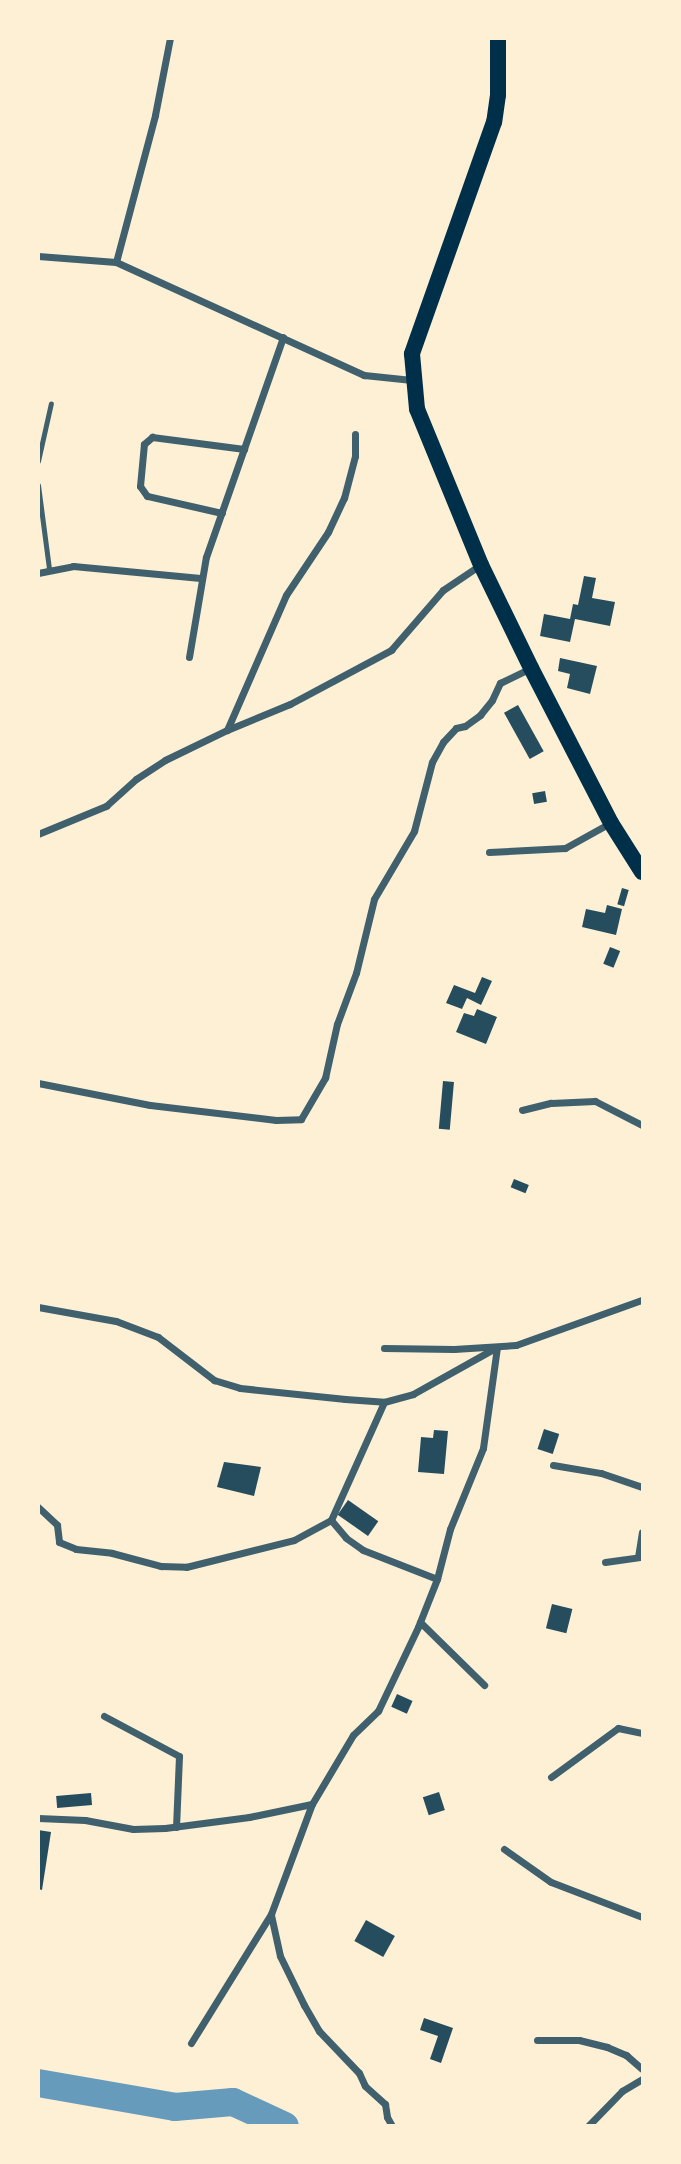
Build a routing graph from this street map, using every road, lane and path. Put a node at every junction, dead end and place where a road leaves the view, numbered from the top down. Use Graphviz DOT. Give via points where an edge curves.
graph roads {
  1 [pos="170,38"];
  2 [pos="498,38"];
  3 [pos="38,256"];
  4 [pos="116,262"];
  5 [pos="283,337"];
  6 [pos="412,380"];
  7 [pos="51,403"];
  8 [pos="355,433"];
  9 [pos="244,449"];
  10 [pos="38,461"];
  11 [pos="38,485"];
  12 [pos="222,513"];
  13 [pos="481,565"];
  14 [pos="49,569"];
  15 [pos="38,573"];
  16 [pos="200,578"];
  17 [pos="189,657"];
  18 [pos="531,668"];
  19 [pos="227,730"];
  20 [pos="611,823"];
  21 [pos="38,834"];
  22 [pos="489,852"];
  23 [pos="642,872"];
  24 [pos="38,1083"];
  25 [pos="522,1110"];
  26 [pos="642,1125"];
  27 [pos="642,1300"];
  28 [pos="38,1307"];
  29 [pos="497,1346"];
  30 [pos="384,1348"];
  31 [pos="384,1402"];
  32 [pos="553,1465"];
  33 [pos="642,1487"];
  34 [pos="38,1507"];
  35 [pos="331,1520"];
  36 [pos="642,1532"];
  37 [pos="640,1557"];
  38 [pos="605,1562"];
  39 [pos="437,1579"];
  40 [pos="420,1622"];
  41 [pos="484,1685"];
  42 [pos="104,1716"];
  43 [pos="642,1733"];
  44 [pos="551,1777"];
  45 [pos="312,1804"];
  46 [pos="38,1818"];
  47 [pos="176,1827"];
  48 [pos="504,1849"];
  49 [pos="271,1914"];
  50 [pos="642,1917"];
  51 [pos="537,2040"];
  52 [pos="191,2043"];
  53 [pos="642,2069"];
  54 [pos="642,2080"];
  55 [pos="392,2126"];
  56 [pos="588,2126"];
  1 -- 4 [label="street"];
  2 -- 6 [label="main road" via="494,122 415,342"];
  3 -- 4 [label="street"];
  4 -- 5 [label="street"];
  5 -- 6 [label="street" via="364,375"];
  5 -- 9 [label="street"];
  6 -- 13 [label="main road" via="428,441"];
  7 -- 10 [label="lane"];
  8 -- 19 [label="street" via="355,456 344,498 328,532 286,595"];
  9 -- 12 [label="street"];
  9 -- 12 [label="street" via="152,437 144,444 140,486 147,496"];
  11 -- 14 [label="lane"];
  12 -- 16 [label="street"];
  13 -- 18 [label="main road"];
  13 -- 19 [label="street" via="443,590 391,650 300,699"];
  14 -- 15 [label="street"];
  14 -- 16 [label="street" via="73,566"];
  16 -- 17 [label="street"];
  18 -- 20 [label="main road"];
  18 -- 24 [label="street" via="500,683 480,716 456,728 432,762 414,831 374,899 326,1078 301,1119 276,1121 150,1105"];
  19 -- 21 [label="street" via="164,760 106,807"];
  20 -- 22 [label="street" via="565,848"];
  20 -- 23 [label="main road"];
  25 -- 26 [label="street" via="595,1101"];
  27 -- 29 [label="street" via="516,1345"];
  28 -- 31 [label="street" via="116,1321 158,1337 214,1380 240,1388"];
  29 -- 30 [label="street"];
  29 -- 31 [label="street" via="413,1394"];
  29 -- 39 [label="street" via="483,1448 450,1529"];
  31 -- 35 [label="street"];
  32 -- 33 [label="street" via="601,1472"];
  34 -- 35 [label="street" via="57,1525 59,1542 161,1566 186,1567 295,1540"];
  35 -- 39 [label="street" via="363,1550"];
  36 -- 37 [label="street"];
  37 -- 38 [label="street"];
  39 -- 40 [label="street"];
  40 -- 41 [label="street"];
  40 -- 45 [label="street" via="377,1711 353,1735"];
  42 -- 47 [label="street" via="179,1756"];
  43 -- 44 [label="street" via="618,1728"];
  45 -- 47 [label="street"];
  45 -- 49 [label="street"];
  46 -- 47 [label="street" via="133,1829"];
  48 -- 50 [label="street" via="551,1882"];
  49 -- 52 [label="street"];
  49 -- 55 [label="street" via="281,1956 319,2031 385,2104"];
  51 -- 53 [label="street" via="579,2039 626,2055"];
  54 -- 56 [label="street" via="622,2091"];
}
